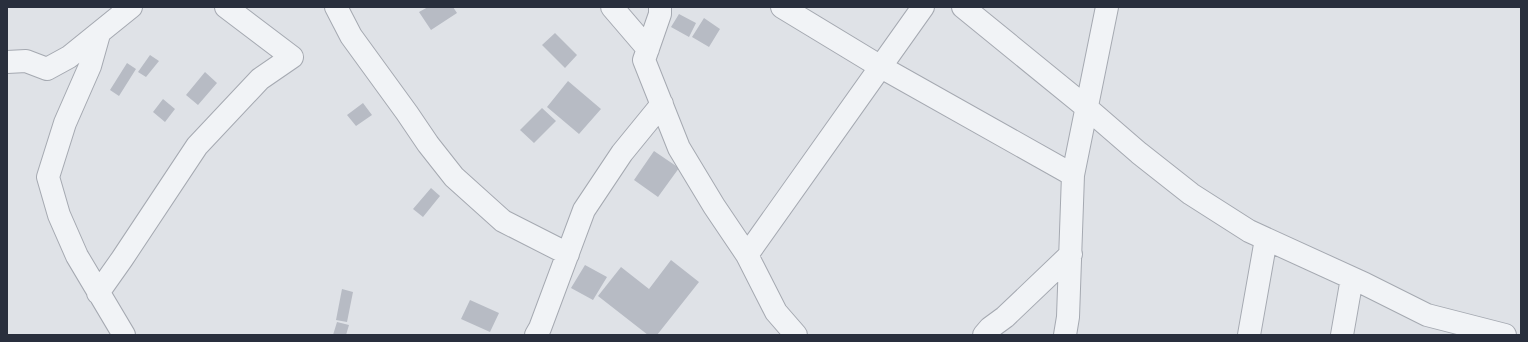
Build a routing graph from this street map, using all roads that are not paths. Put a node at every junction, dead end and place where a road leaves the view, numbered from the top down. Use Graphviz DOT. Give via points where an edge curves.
graph roads {
  1 [pos="131,7"];
  2 [pos="226,7"];
  3 [pos="336,7"];
  4 [pos="612,7"];
  5 [pos="660,7"];
  6 [pos="782,7"];
  7 [pos="923,7"];
  8 [pos="963,7"];
  9 [pos="1107,7"];
  10 [pos="99,34"];
  11 [pos="648,49"];
  12 [pos="7,62"];
  13 [pos="880,67"];
  14 [pos="662,104"];
  15 [pos="1087,108"];
  16 [pos="1073,175"];
  17 [pos="1266,239"];
  18 [pos="568,254"];
  19 [pos="1071,254"];
  20 [pos="747,255"];
  21 [pos="1352,278"];
  22 [pos="98,293"];
  23 [pos="1477,332"];
  24 [pos="124,335"];
  25 [pos="536,335"];
  26 [pos="796,335"];
  27 [pos="984,335"];
  28 [pos="1065,335"];
  29 [pos="1249,335"];
  30 [pos="1342,335"];
  31 [pos="1505,335"];
  1 -- 10 [label="street"];
  2 -- 22 [label="street" via="292,57 260,79 197,146"];
  3 -- 18 [label="street" via="351,36 454,177 503,221"];
  4 -- 11 [label="street"];
  5 -- 11 [label="street"];
  6 -- 13 [label="street"];
  7 -- 13 [label="street"];
  8 -- 15 [label="street"];
  9 -- 15 [label="street"];
  10 -- 12 [label="street" via="69,57 47,68 26,61"];
  10 -- 22 [label="street" via="90,66 65,123 48,177 59,215 76,256"];
  11 -- 14 [label="street" via="644,60"];
  13 -- 16 [label="street"];
  13 -- 20 [label="street"];
  14 -- 18 [label="street" via="622,154 584,210"];
  14 -- 20 [label="street" via="679,148"];
  15 -- 16 [label="street"];
  15 -- 17 [label="street" via="1191,194"];
  16 -- 19 [label="street"];
  17 -- 21 [label="street"];
  17 -- 29 [label="street"];
  18 -- 25 [label="street"];
  19 -- 27 [label="street"];
  19 -- 28 [label="street"];
  20 -- 26 [label="street" via="776,312"];
  21 -- 23 [label="street" via="1428,314"];
  21 -- 30 [label="street"];
  22 -- 24 [label="street"];
  23 -- 31 [label="street"];
}
